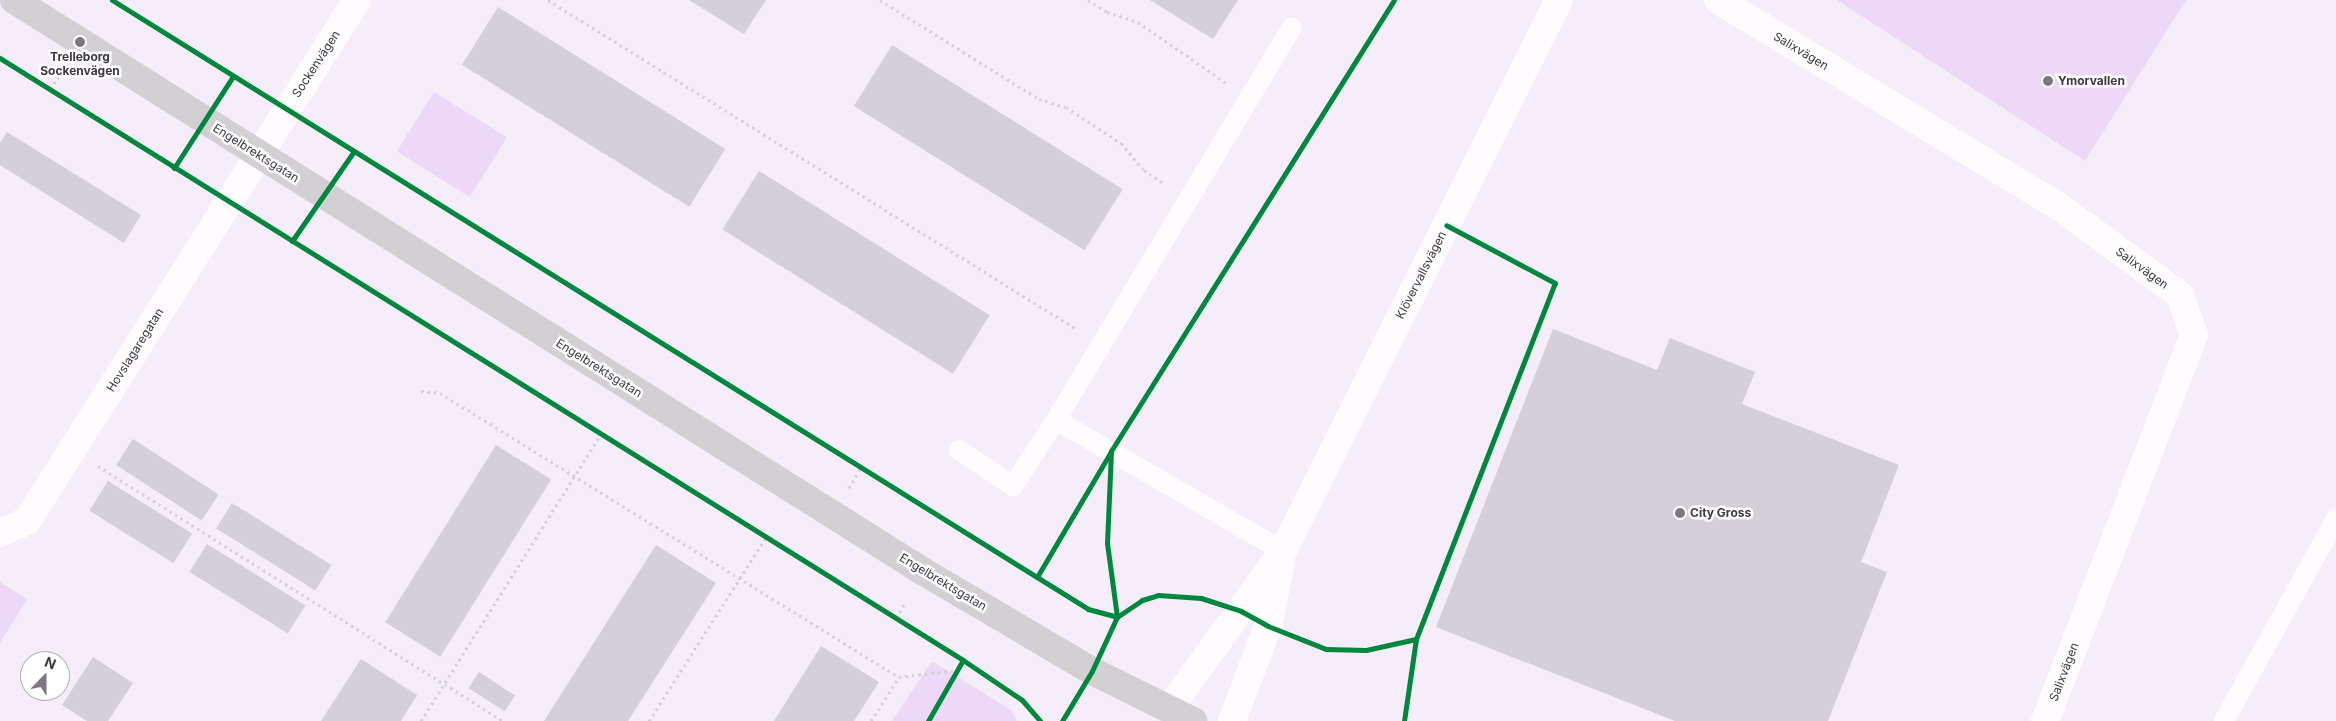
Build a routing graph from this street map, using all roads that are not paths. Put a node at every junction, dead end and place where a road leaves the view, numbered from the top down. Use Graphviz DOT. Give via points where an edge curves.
graph roads {
  1 [pos="14,0"];
  2 [pos="357,0"];
  3 [pos="1559,0"];
  4 [pos="1718,0"];
  5 [pos="1292,28"];
  6 [pos="258,154"];
  7 [pos="1056,420"];
  8 [pos="959,450"];
  9 [pos="2336,519"];
  10 [pos="0,532"];
  11 [pos="1283,551"];
  12 [pos="1175,717"];
  13 [pos="1232,721"];
  14 [pos="2045,721"];
  15 [pos="2224,721"];
  1 -- 6 [label="main road, Engelbrektsgatan"];
  2 -- 6 [label="street, Sockenvägen"];
  3 -- 11 [label="street, Klövervallsvägen"];
  4 -- 14 [label="street, Salixvägen" via="2058,206 2180,295 2194,335"];
  5 -- 7 [label="lane"];
  6 -- 10 [label="street, Hovslagaregatan" via="27,521"];
  6 -- 12 [label="main road, Engelbrektsgatan" via="924,572"];
  7 -- 8 [label="lane" via="1013,486"];
  7 -- 11 [label="lane"];
  9 -- 15 [label="lane"];
  11 -- 12 [label="street, Klövervallsvägen"];
  11 -- 13 [label="street, Klövervallsvägen" via="1268,626"];
}
